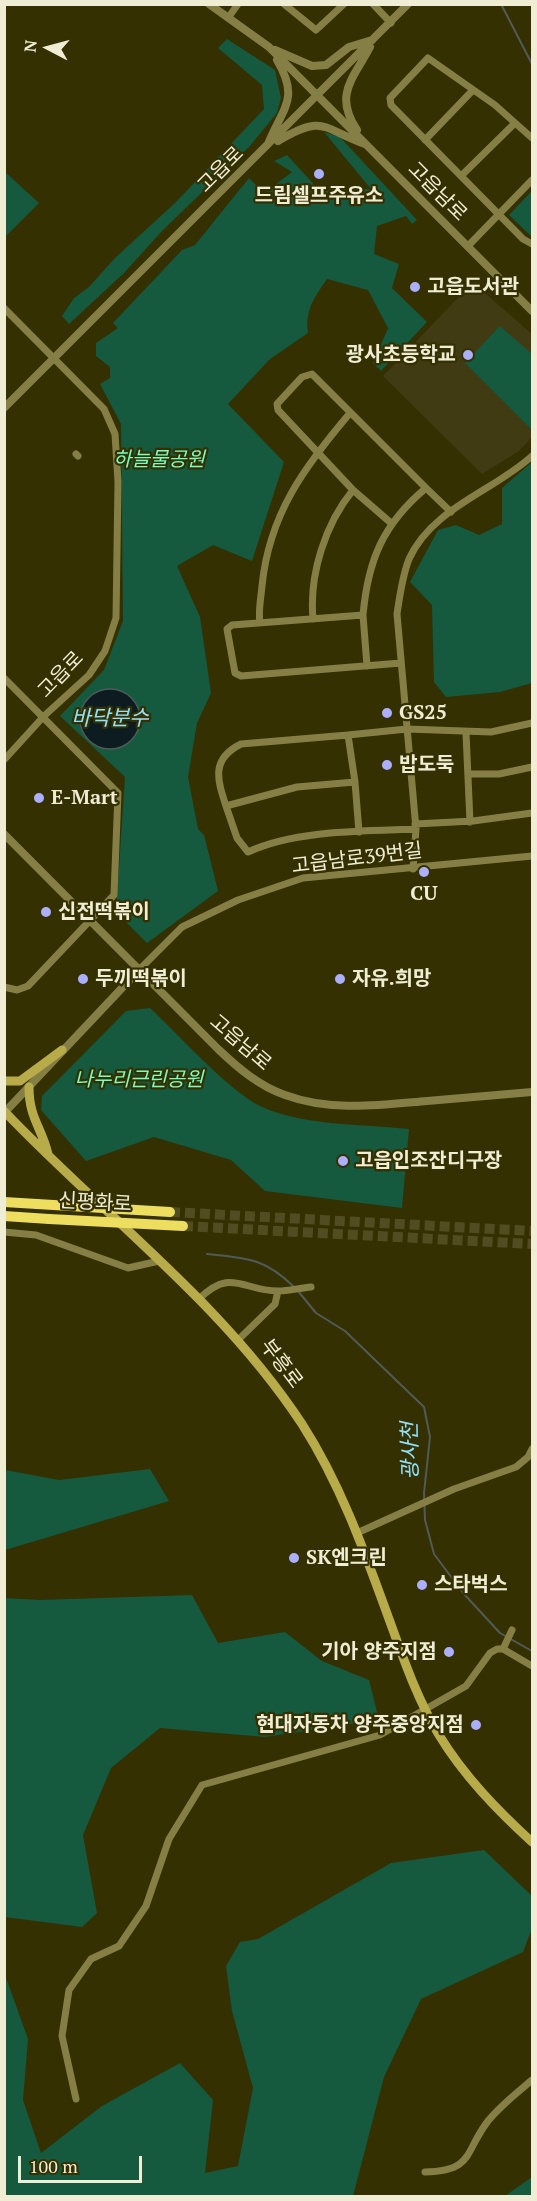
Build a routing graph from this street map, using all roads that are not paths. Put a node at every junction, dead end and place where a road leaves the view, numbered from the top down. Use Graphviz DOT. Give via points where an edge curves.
graph roads {
  1 [pos="209,4"];
  2 [pos="238,4"];
  3 [pos="284,4"];
  4 [pos="344,4"];
  5 [pos="373,4"];
  6 [pos="408,4"];
  7 [pos="228,18"];
  8 [pos="391,23"];
  9 [pos="374,39"];
  10 [pos="269,48"];
  11 [pos="473,90"];
  12 [pos="318,96"];
  13 [pos="515,123"];
  14 [pos="532,138"];
  15 [pos="425,140"];
  16 [pos="367,145"];
  17 [pos="267,147"];
  18 [pos="461,176"];
  19 [pos="532,180"];
  20 [pos="499,214"];
  21 [pos="532,244"];
  22 [pos="468,246"];
  23 [pos="4,308"];
  24 [pos="532,311"];
  25 [pos="56,358"];
  26 [pos="4,408"];
  27 [pos="350,412"];
  28 [pos="317,451"];
  29 [pos="532,456"];
  30 [pos="426,488"];
  31 [pos="353,490"];
  32 [pos="451,512"];
  33 [pos="391,523"];
  34 [pos="363,615"];
  35 [pos="313,619"];
  36 [pos="260,623"];
  37 [pos="401,663"];
  38 [pos="367,666"];
  39 [pos="4,678"];
  40 [pos="44,716"];
  41 [pos="532,723"];
  42 [pos="407,729"];
  43 [pos="466,733"];
  44 [pos="348,735"];
  45 [pos="4,760"];
  46 [pos="532,767"];
  47 [pos="468,774"];
  48 [pos="355,782"];
  49 [pos="226,806"];
  50 [pos="532,813"];
  51 [pos="470,822"];
  52 [pos="416,826"];
  53 [pos="359,831"];
  54 [pos="4,834"];
  55 [pos="532,856"];
  56 [pos="413,869"];
  57 [pos="91,921"];
  58 [pos="139,970"];
  59 [pos="4,987"];
  60 [pos="62,1050"];
  61 [pos="4,1081"];
  62 [pos="29,1088"];
  63 [pos="532,1092"];
  64 [pos="5,1111"];
  65 [pos="48,1156"];
  66 [pos="4,1202"];
  67 [pos="170,1212"];
  68 [pos="4,1216"];
  69 [pos="183,1226"];
  70 [pos="4,1232"];
  71 [pos="159,1261"];
  72 [pos="311,1287"];
  73 [pos="278,1291"];
  74 [pos="199,1299"];
  75 [pos="239,1339"];
  76 [pos="532,1449"];
  77 [pos="357,1533"];
  78 [pos="512,1631"];
  79 [pos="503,1649"];
  80 [pos="532,1666"];
  81 [pos="425,1710"];
  82 [pos="532,1842"];
  83 [pos="532,2079"];
  84 [pos="76,2099"];
  85 [pos="425,2172"];
  1 -- 7 [label="street"];
  2 -- 7 [label="street"];
  3 -- 4 [label="street" via="316,30"];
  5 -- 8 [label="street"];
  6 -- 8 [label="street, 고읍로"];
  7 -- 10 [label="street"];
  8 -- 9 [label="street, 고읍로"];
  9 -- 10 [label="street" via="349,47 326,65 312,66"];
  9 -- 12 [label="street, 고읍로"];
  9 -- 16 [label="street" via="347,84 350,119"];
  10 -- 12 [label="street, 고읍남로"];
  10 -- 17 [label="street" via="290,89 287,106"];
  11 -- 13 [label="street"];
  11 -- 15 [label="street"];
  11 -- 15 [label="street" via="428,58 390,98 391,105"];
  12 -- 16 [label="street, 고읍남로"];
  12 -- 17 [label="street, 고읍로"];
  13 -- 14 [label="street"];
  13 -- 18 [label="street"];
  15 -- 18 [label="street"];
  16 -- 17 [label="street" via="323,124 297,130"];
  16 -- 22 [label="street, 고읍남로"];
  17 -- 25 [label="street, 고읍로"];
  18 -- 20 [label="street"];
  19 -- 20 [label="street"];
  20 -- 21 [label="street"];
  20 -- 22 [label="street"];
  22 -- 24 [label="street, 고읍남로"];
  23 -- 25 [label="street, 고읍로"];
  25 -- 26 [label="street, 고읍로"];
  25 -- 40 [label="street, 고읍로" via="96,399 114,434 118,482 116,618 105,651 89,675"];
  27 -- 28 [label="street"];
  27 -- 28 [label="street" via="312,374 302,377 277,404 278,410"];
  27 -- 30 [label="street"];
  28 -- 31 [label="street"];
  28 -- 36 [label="street" via="276,526 264,567"];
  29 -- 32 [label="street"];
  30 -- 32 [label="street"];
  30 -- 33 [label="street"];
  31 -- 33 [label="street"];
  31 -- 35 [label="street" via="324,542 311,601"];
  32 -- 37 [label="street" via="424,536 401,583 397,614"];
  33 -- 34 [label="street" via="371,566"];
  34 -- 35 [label="street"];
  34 -- 38 [label="street"];
  35 -- 36 [label="street"];
  36 -- 38 [label="street" via="232,625 227,629 235,673 241,676"];
  37 -- 38 [label="street"];
  37 -- 42 [label="street"];
  39 -- 40 [label="street"];
  40 -- 45 [label="street"];
  40 -- 57 [label="street" via="118,793 114,895"];
  41 -- 43 [label="street"];
  42 -- 43 [label="street"];
  42 -- 44 [label="street"];
  42 -- 52 [label="street"];
  43 -- 47 [label="street"];
  44 -- 48 [label="street"];
  44 -- 49 [label="street" via="241,744 229,750 218,770"];
  46 -- 47 [label="street" via="499,774"];
  47 -- 51 [label="street"];
  48 -- 49 [label="street" via="297,787"];
  48 -- 53 [label="street"];
  49 -- 53 [label="street" via="237,838 248,852 294,839"];
  50 -- 51 [label="street"];
  51 -- 52 [label="street"];
  52 -- 53 [label="street"];
  52 -- 56 [label="street"];
  54 -- 57 [label="street, 고읍남로"];
  55 -- 56 [label="street, 고읍남로39번길"];
  56 -- 58 [label="street, 고읍남로39번길" via="303,878 238,900 182,927"];
  57 -- 58 [label="street, 고읍남로"];
  57 -- 59 [label="street" via="28,986 17,990"];
  58 -- 60 [label="street"];
  58 -- 63 [label="street, 고읍남로" via="245,1073 296,1099 322,1105 364,1106"];
  60 -- 61 [label="main road" via="20,1081"];
  60 -- 62 [label="street"];
  62 -- 64 [label="street"];
  62 -- 65 [label="main road" via="32,1116 42,1131"];
  64 -- 65 [label="main road, 부흥로"];
  65 -- 71 [label="main road, 부흥로"];
  66 -- 67 [label="highway, 신평화로, bridge"];
  68 -- 69 [label="highway, 신평화로, bridge"];
  70 -- 71 [label="street" via="36,1234 128,1268"];
  71 -- 74 [label="main road, 부흥로"];
  72 -- 73 [label="street"];
  73 -- 74 [label="street" via="231,1282 212,1286"];
  73 -- 75 [label="street" via="275,1304"];
  74 -- 75 [label="main road, 부흥로"];
  75 -- 77 [label="main road, 부흥로" via="302,1425"];
  76 -- 77 [label="street" via="516,1467"];
  77 -- 81 [label="main road, 부흥로"];
  78 -- 79 [label="street"];
  79 -- 80 [label="street"];
  79 -- 81 [label="street" via="490,1653 466,1686"];
  81 -- 82 [label="main road, 부흥로" via="468,1776"];
  81 -- 84 [label="street" via="380,1735 202,1785 169,1839 146,1906 119,1946 91,1959 69,1990 62,2036"];
  83 -- 85 [label="street" via="487,2123 468,2158 446,2172"];
}
